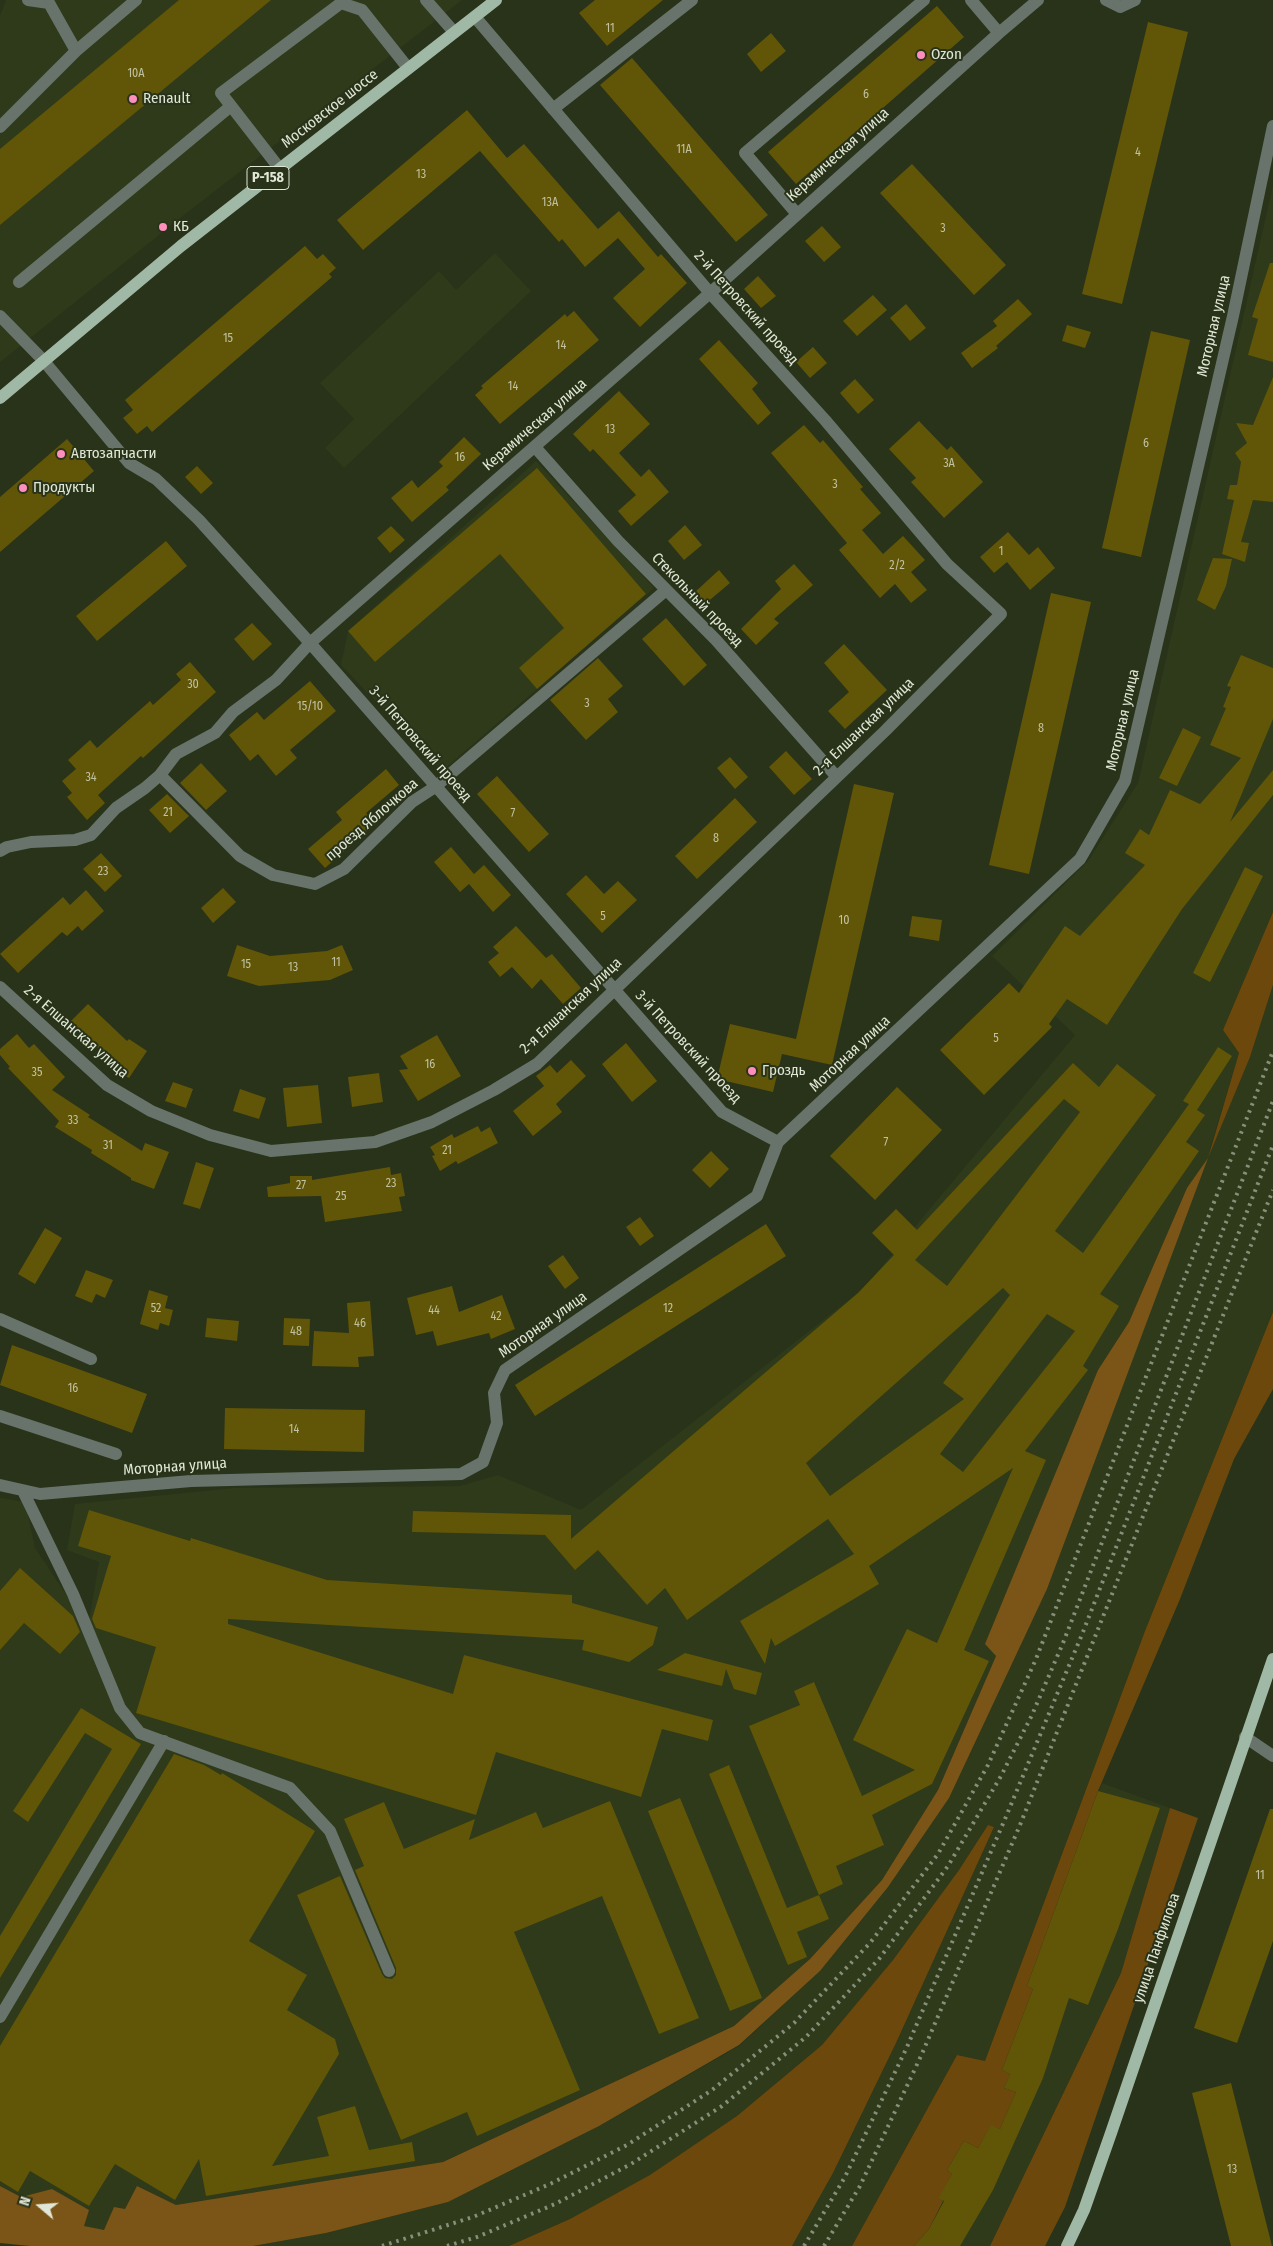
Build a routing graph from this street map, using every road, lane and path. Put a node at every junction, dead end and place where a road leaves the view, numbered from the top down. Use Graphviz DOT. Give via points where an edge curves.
graph roads {
  1 [pos="28,0"];
  2 [pos="136,0"];
  3 [pos="426,0"];
  4 [pos="496,0"];
  5 [pos="692,0"];
  6 [pos="924,0"];
  7 [pos="971,0"];
  8 [pos="1038,0"];
  9 [pos="1106,0"];
  10 [pos="1134,0"];
  11 [pos="475,17"];
  12 [pos="454,32"];
  13 [pos="999,33"];
  14 [pos="76,51"];
  15 [pos="408,68"];
  16 [pos="231,106"];
  17 [pos="553,108"];
  18 [pos="1273,126"];
  19 [pos="0,127"];
  20 [pos="280,169"];
  21 [pos="797,214"];
  22 [pos="19,282"];
  23 [pos="710,293"];
  24 [pos="0,316"];
  25 [pos="44,360"];
  26 [pos="0,398"];
  27 [pos="535,447"];
  28 [pos="665,591"];
  29 [pos="1001,614"];
  30 [pos="310,643"];
  31 [pos="160,775"];
  32 [pos="836,776"];
  33 [pos="435,787"];
  34 [pos="0,851"];
  35 [pos="0,987"];
  36 [pos="613,990"];
  37 [pos="778,1142"];
  38 [pos="0,1319"];
  39 [pos="91,1359"];
  40 [pos="0,1416"];
  41 [pos="116,1454"];
  42 [pos="0,1485"];
  43 [pos="23,1491"];
  44 [pos="1273,1660"];
  45 [pos="1245,1738"];
  46 [pos="164,1741"];
  47 [pos="1273,1756"];
  48 [pos="389,1971"];
  49 [pos="0,2017"];
  50 [pos="1067,2246"];
  1 -- 14 [label="street" via="49,4"];
  2 -- 14 [label="street"];
  3 -- 12 [label="street"];
  4 -- 11 [label="main road, Московское шоссе / Р-158"];
  5 -- 17 [label="street"];
  6 -- 21 [label="street" via="745,153"];
  7 -- 13 [label="street"];
  8 -- 13 [label="street, Керамическая улица"];
  9 -- 10 [label="street" via="1120,7"];
  11 -- 12 [label="main road, Московское шоссе / Р-158"];
  11 -- 17 [label="street, 2-й Петровский проезд"];
  12 -- 15 [label="main road, Московское шоссе / Р-158"];
  13 -- 21 [label="street, Керамическая улица"];
  14 -- 19 [label="street"];
  15 -- 16 [label="street" via="362,10 341,2 220,93"];
  15 -- 20 [label="main road, Московское шоссе / Р-158"];
  16 -- 20 [label="street"];
  16 -- 22 [label="street"];
  17 -- 23 [label="street, 2-й Петровский проезд"];
  18 -- 37 [label="street, Моторная улица" via="1233,316 1125,781 1080,859"];
  20 -- 25 [label="main road, Московское шоссе / Р-158"];
  21 -- 23 [label="street, Керамическая улица"];
  23 -- 27 [label="street, Керамическая улица"];
  23 -- 29 [label="street, 2-й Петровский проезд" via="825,420 947,564"];
  24 -- 25 [label="street, 3-й Петровский проезд"];
  25 -- 26 [label="main road, Московское шоссе / Р-158"];
  25 -- 30 [label="street, 3-й Петровский проезд" via="129,463 156,479 199,520"];
  27 -- 28 [label="street, Стекольный проезд"];
  27 -- 30 [label="street, Керамическая улица"];
  28 -- 32 [label="street, Стекольный проезд" via="716,640"];
  28 -- 33 [label="street, проезд Яблочкова"];
  29 -- 32 [label="street, 2-я Елшанская улица"];
  30 -- 31 [label="street, Керамическая улица" via="276,680 233,712 215,734 176,754"];
  30 -- 33 [label="street, 3-й Петровский проезд"];
  31 -- 33 [label="street, проезд Яблочкова" via="240,856 273,875 315,884 344,869 412,802"];
  31 -- 34 [label="street, Керамическая улица" via="116,808 91,835 67,841 31,842"];
  32 -- 36 [label="street, 2-я Елшанская улица"];
  33 -- 36 [label="street, 3-й Петровский проезд"];
  35 -- 36 [label="street, 2-я Елшанская улица" via="107,1085 152,1111 210,1135 271,1151 375,1142 432,1122 537,1064"];
  36 -- 37 [label="street, 3-й Петровский проезд" via="722,1112"];
  37 -- 43 [label="street, Моторная улица" via="757,1196 505,1370 494,1394 497,1423 492,1444 484,1462 461,1474 191,1481 40,1494"];
  38 -- 39 [label="street"];
  40 -- 41 [label="street"];
  42 -- 43 [label="street, Моторная улица"];
  43 -- 46 [label="street" via="73,1594 120,1708 140,1733"];
  44 -- 45 [label="main road, улица Панфилова"];
  45 -- 47 [label="street"];
  45 -- 50 [label="main road, улица Панфилова" via="1111,2133 1084,2210"];
  46 -- 48 [label="street" via="290,1788 330,1831"];
  46 -- 49 [label="street"];
}
